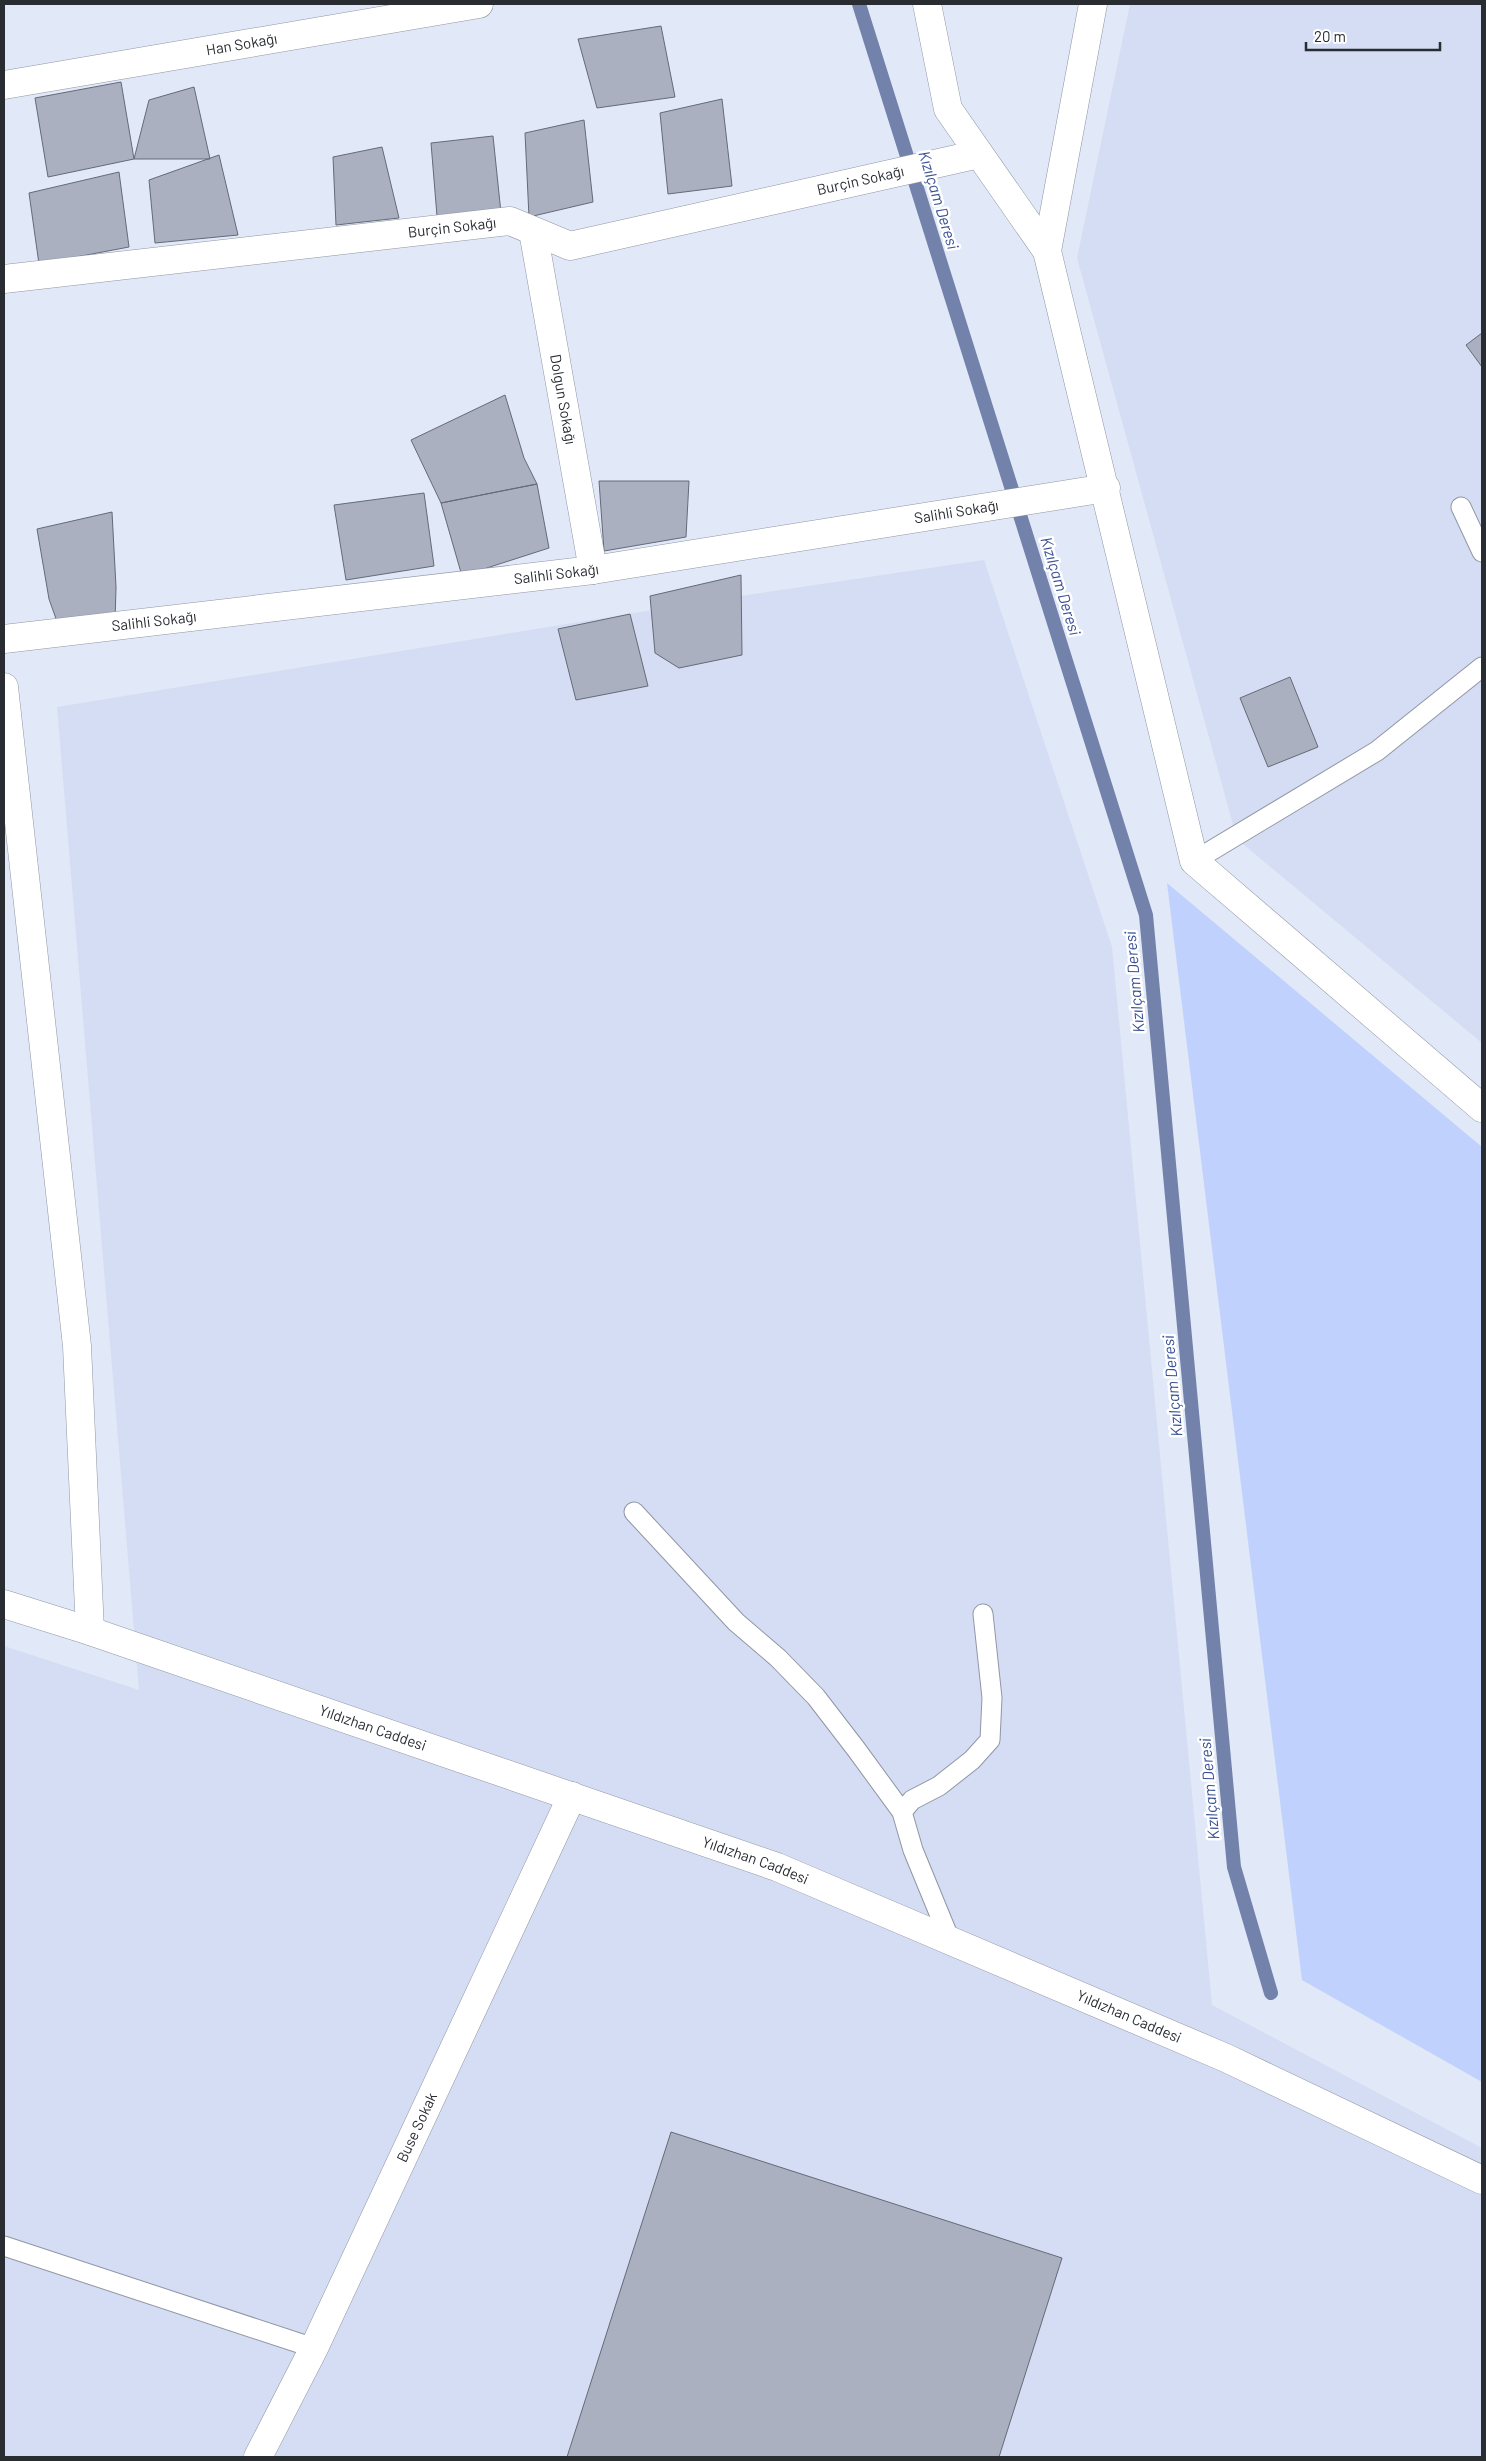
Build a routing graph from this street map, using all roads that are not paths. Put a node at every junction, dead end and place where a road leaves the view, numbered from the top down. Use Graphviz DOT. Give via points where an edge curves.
graph roads {
  1 [pos="479,4"];
  2 [pos="926,4"];
  3 [pos="1093,4"];
  4 [pos="4,84"];
  5 [pos="979,154"];
  6 [pos="533,231"];
  7 [pos="1047,251"];
  8 [pos="4,279"];
  9 [pos="1106,488"];
  10 [pos="1461,507"];
  11 [pos="1482,552"];
  12 [pos="593,570"];
  13 [pos="4,639"];
  14 [pos="1482,667"];
  15 [pos="4,687"];
  16 [pos="1194,861"];
  17 [pos="1482,1108"];
  18 [pos="634,1512"];
  19 [pos="4,1604"];
  20 [pos="983,1614"];
  21 [pos="90,1631"];
  22 [pos="572,1796"];
  23 [pos="902,1812"];
  24 [pos="950,1940"];
  25 [pos="1482,2180"];
  26 [pos="4,2246"];
  27 [pos="314,2348"];
  28 [pos="258,2457"];
  1 -- 4 [label="street, Han Sokağı"];
  2 -- 5 [label="street" via="948,109"];
  3 -- 7 [label="street"];
  5 -- 6 [label="street, Burçin Sokağı" via="570,246"];
  5 -- 7 [label="street"];
  6 -- 8 [label="street, Burçin Sokağı" via="510,221"];
  6 -- 12 [label="street, Dolgun Sokağı"];
  7 -- 9 [label="street"];
  9 -- 12 [label="street, Salihli Sokağı"];
  9 -- 16 [label="street"];
  10 -- 11 [label="lane"];
  12 -- 13 [label="street, Salihli Sokağı"];
  14 -- 16 [label="lane" via="1377,751"];
  15 -- 21 [label="street" via="77,1346"];
  16 -- 17 [label="street"];
  18 -- 23 [label="lane" via="736,1622 816,1697"];
  19 -- 21 [label="street, Yıldızhan Caddesi"];
  20 -- 23 [label="lane" via="992,1698 990,1740 972,1760 939,1786 912,1800"];
  21 -- 22 [label="street, Yıldızhan Caddesi"];
  22 -- 24 [label="street, Yıldızhan Caddesi" via="777,1866"];
  22 -- 27 [label="street, Buse Sokak"];
  23 -- 24 [label="lane" via="913,1850"];
  24 -- 25 [label="street, Yıldızhan Caddesi" via="1226,2058"];
  26 -- 27 [label="lane"];
  27 -- 28 [label="street, Buse Sokak"];
}
